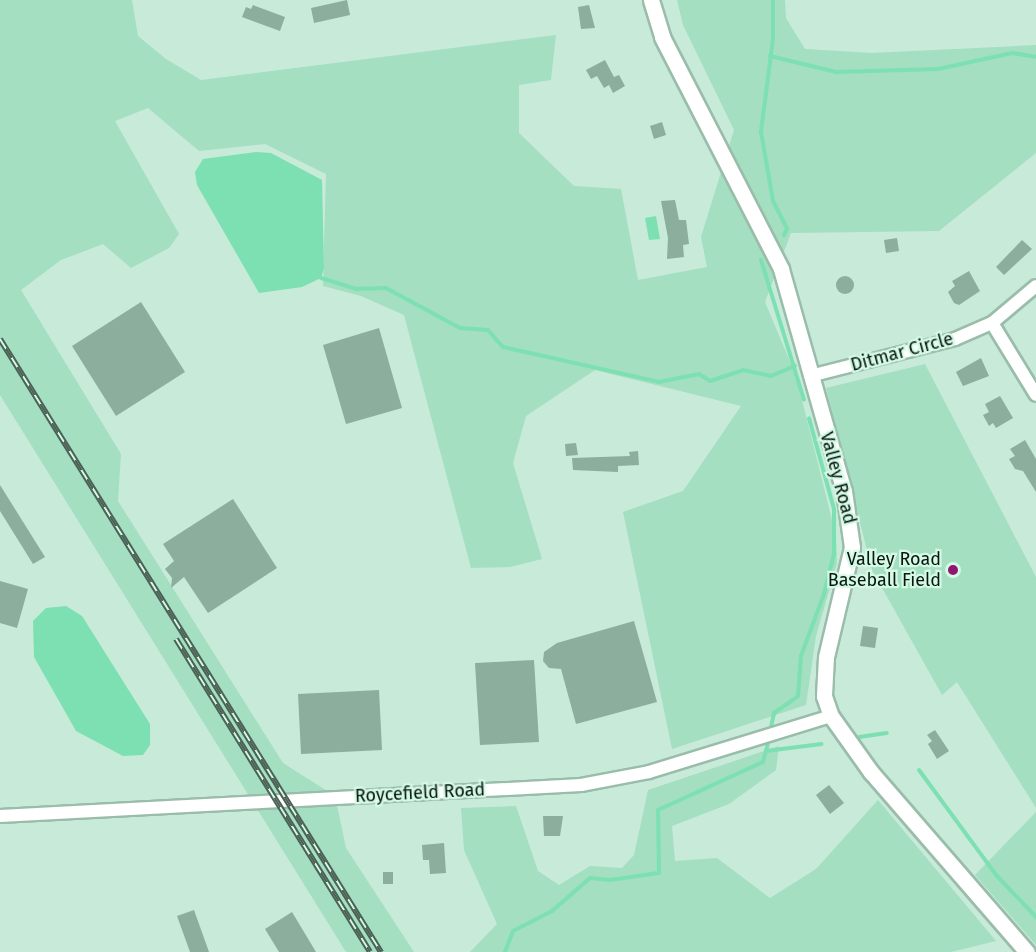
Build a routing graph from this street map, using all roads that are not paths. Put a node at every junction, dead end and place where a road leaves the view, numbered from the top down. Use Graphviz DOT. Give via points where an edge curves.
graph roads {
  1 [pos="651,0"];
  2 [pos="1036,286"];
  3 [pos="992,323"];
  4 [pos="810,376"];
  5 [pos="1036,395"];
  6 [pos="831,716"];
  7 [pos="0,816"];
  8 [pos="1027,952"];
  1 -- 4 [label="street, Valley Road" via="673,59 782,269"];
  2 -- 3 [label="street, Ditmar Circle"];
  3 -- 4 [label="street, Ditmar Circle" via="955,339"];
  3 -- 5 [label="street"];
  4 -- 6 [label="street, Valley Road" via="852,531 848,572 825,657 824,696"];
  6 -- 7 [label="street, Roycefield Road" via="649,772 581,785"];
  6 -- 8 [label="street, Valley Road" via="871,772"];
}
